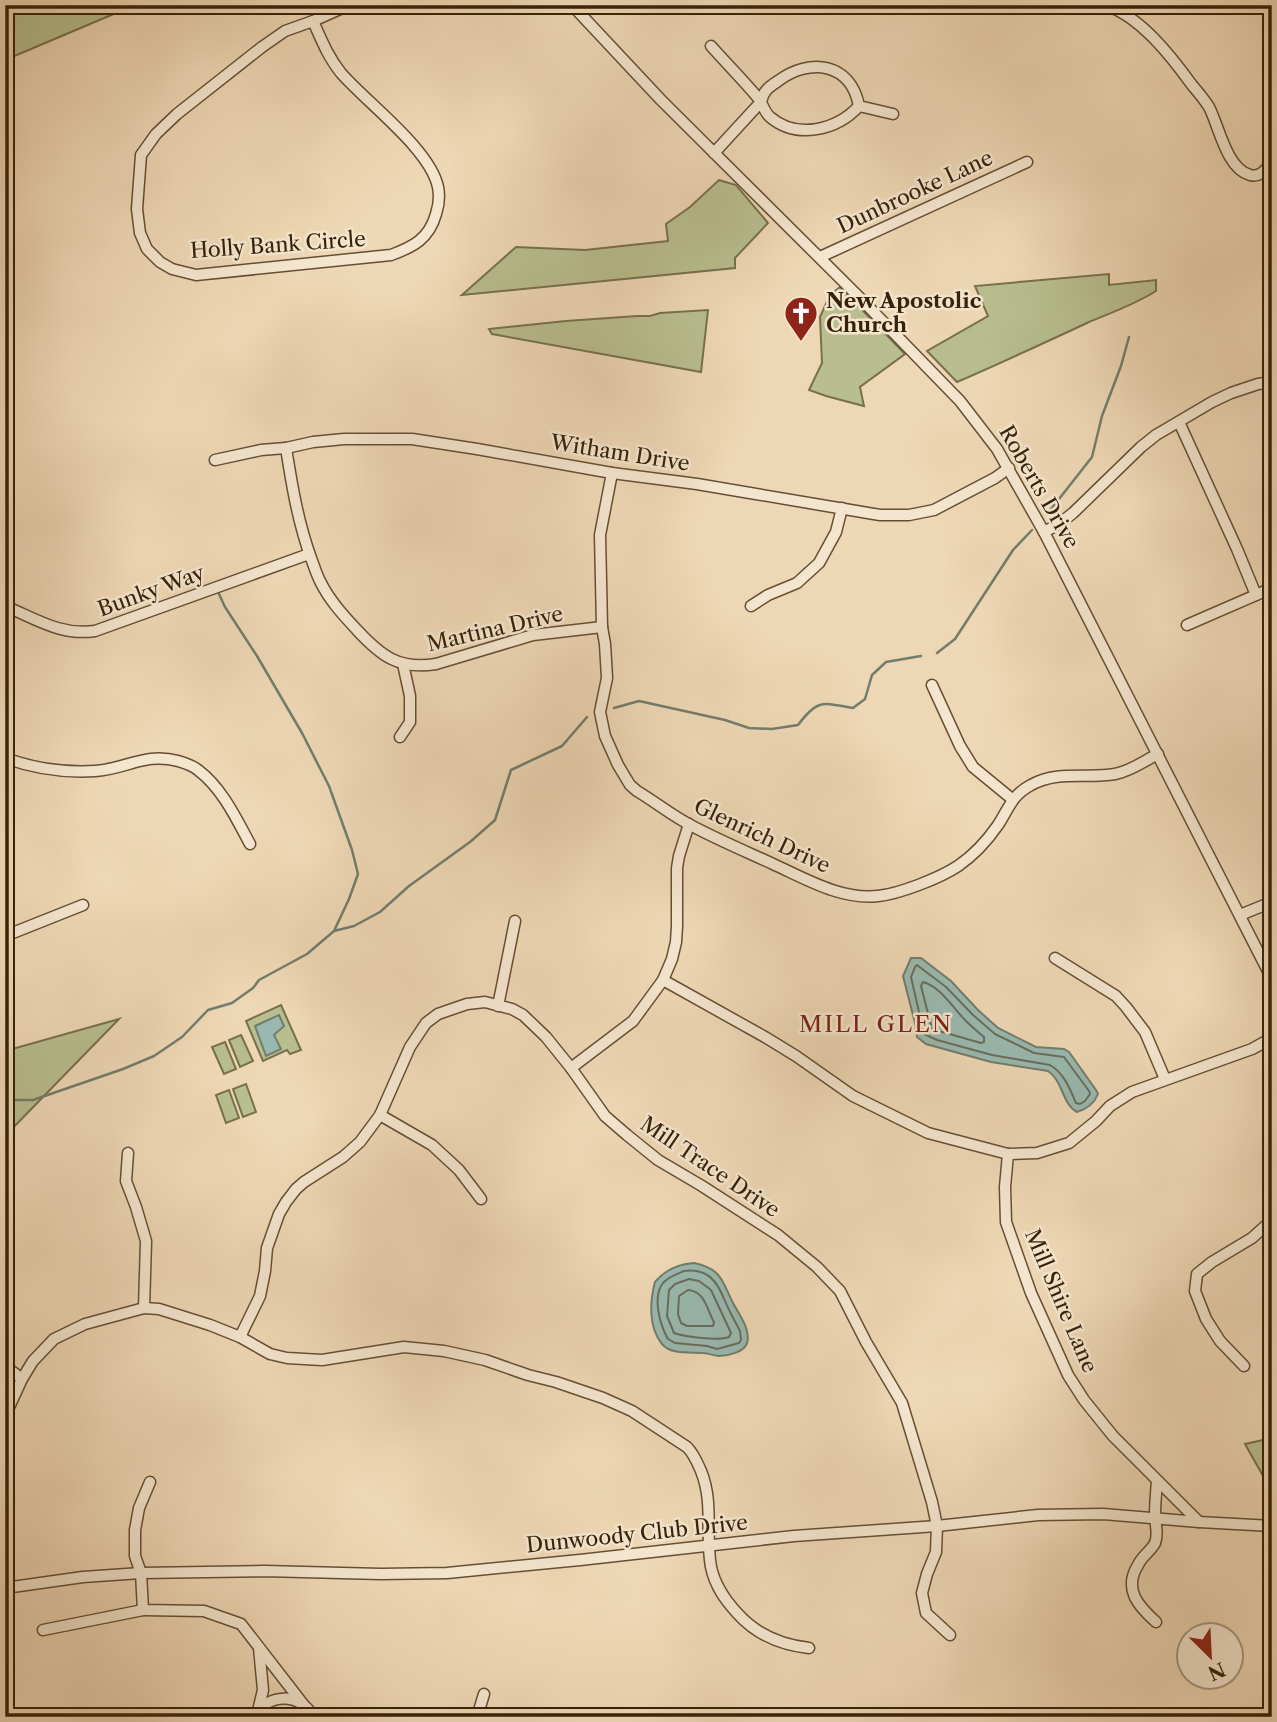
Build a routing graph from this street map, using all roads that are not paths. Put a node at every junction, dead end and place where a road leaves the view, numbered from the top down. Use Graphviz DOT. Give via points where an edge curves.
graph roads {
  1 [pos="349,5"];
  2 [pos="572,5"];
  3 [pos="1105,5"];
  4 [pos="313,21"];
  5 [pos="711,46"];
  6 [pos="761,102"];
  7 [pos="859,106"];
  8 [pos="893,114"];
  9 [pos="713,153"];
  10 [pos="1027,162"];
  11 [pos="1272,163"];
  12 [pos="820,257"];
  13 [pos="1272,382"];
  14 [pos="1179,422"];
  15 [pos="286,448"];
  16 [pos="215,460"];
  17 [pos="1009,468"];
  18 [pos="612,473"];
  19 [pos="842,508"];
  20 [pos="1044,532"];
  21 [pos="309,554"];
  22 [pos="1272,588"];
  23 [pos="1256,595"];
  24 [pos="5,606"];
  25 [pos="751,606"];
  26 [pos="1187,625"];
  27 [pos="602,627"];
  28 [pos="403,664"];
  29 [pos="932,685"];
  30 [pos="400,737"];
  31 [pos="1158,754"];
  32 [pos="5,758"];
  33 [pos="1012,799"];
  34 [pos="689,824"];
  35 [pos="250,844"];
  36 [pos="1272,902"];
  37 [pos="83,905"];
  38 [pos="1240,915"];
  39 [pos="515,921"];
  40 [pos="5,936"];
  41 [pos="1055,958"];
  42 [pos="1272,979"];
  43 [pos="663,980"];
  44 [pos="498,1006"];
  45 [pos="1272,1038"];
  46 [pos="571,1068"];
  47 [pos="1165,1080"];
  48 [pos="380,1115"];
  49 [pos="128,1153"];
  50 [pos="1008,1154"];
  51 [pos="481,1199"];
  52 [pos="1272,1220"];
  53 [pos="144,1308"];
  54 [pos="240,1337"];
  55 [pos="5,1366"];
  56 [pos="1244,1366"];
  57 [pos="22,1379"];
  58 [pos="5,1416"];
  59 [pos="150,1482"];
  60 [pos="1157,1482"];
  61 [pos="1155,1518"];
  62 [pos="1199,1522"];
  63 [pos="937,1526"];
  64 [pos="1272,1526"];
  65 [pos="709,1546"];
  66 [pos="141,1573"];
  67 [pos="5,1588"];
  68 [pos="143,1609"];
  69 [pos="1156,1622"];
  70 [pos="43,1630"];
  71 [pos="950,1635"];
  72 [pos="260,1648"];
  73 [pos="809,1648"];
  74 [pos="484,1694"];
  75 [pos="303,1704"];
  76 [pos="256,1714"];
  77 [pos="314,1717"];
  78 [pos="477,1717"];
  1 -- 4 [label="street, Holly Bank Circle"];
  2 -- 9 [label="street, Roberts Drive"];
  3 -- 11 [label="street" via="1149,34 1180,68 1209,107 1225,151 1237,165 1252,176"];
  4 -- 4 [label="street, Holly Bank Circle" via="285,31 262,47 177,114 141,155 140,233 147,249 173,270 196,275 391,255 414,246 434,220 440,201 430,167 341,73"];
  5 -- 6 [label="street"];
  6 -- 7 [label="street" via="767,115 802,131 839,121"];
  6 -- 7 [label="street" via="762,94 784,76 820,66 851,83"];
  6 -- 9 [label="street"];
  7 -- 8 [label="street"];
  9 -- 12 [label="street, Roberts Drive"];
  10 -- 12 [label="street, Dunbrooke Lane"];
  12 -- 17 [label="street, Roberts Drive" via="960,401"];
  13 -- 14 [label="street" via="1231,393"];
  14 -- 20 [label="street" via="1148,441 1073,513"];
  14 -- 23 [label="street"];
  15 -- 16 [label="street, Witham Drive"];
  15 -- 18 [label="street, Witham Drive" via="344,439 412,439"];
  15 -- 21 [label="street, Martina Drive"];
  17 -- 19 [label="street, Witham Drive" via="934,510 880,515"];
  17 -- 20 [label="street, Roberts Drive"];
  18 -- 19 [label="street, Witham Drive"];
  18 -- 27 [label="street, Glenrich Drive" via="600,536"];
  19 -- 25 [label="street" via="836,532 819,563 797,583"];
  20 -- 31 [label="street, Roberts Drive"];
  21 -- 24 [label="street, Bunky Way" via="114,626 79,634"];
  21 -- 28 [label="street, Martina Drive" via="320,582 346,618 372,647"];
  22 -- 23 [label="street"];
  23 -- 26 [label="street"];
  27 -- 28 [label="street, Martina Drive" via="533,635 436,664"];
  27 -- 34 [label="street, Glenrich Drive" via="607,678 600,712 605,736 630,785"];
  28 -- 30 [label="street" via="410,722"];
  29 -- 33 [label="street" via="973,767"];
  31 -- 33 [label="street, Glenrich Drive" via="1114,774 1049,778"];
  31 -- 38 [label="street, Roberts Drive"];
  32 -- 35 [label="street" via="74,772 115,769 154,758 187,764 225,799"];
  33 -- 34 [label="street, Glenrich Drive" via="987,841 955,868 879,897 836,892"];
  34 -- 43 [label="street" via="677,868 676,942"];
  36 -- 38 [label="street"];
  37 -- 40 [label="street"];
  38 -- 42 [label="street, Roberts Drive"];
  39 -- 44 [label="street"];
  41 -- 47 [label="street" via="1126,1007 1146,1032"];
  43 -- 46 [label="street" via="633,1021"];
  43 -- 50 [label="street" via="765,1037 853,1096 928,1133"];
  44 -- 46 [label="street, Mill Trace Drive" via="523,1015"];
  44 -- 48 [label="street, Mill Trace Drive" via="467,1004 426,1023 410,1046"];
  45 -- 47 [label="street"];
  46 -- 63 [label="street, Mill Trace Drive" via="606,1116 627,1135 658,1160 778,1235 840,1291 902,1403"];
  47 -- 50 [label="street" via="1132,1091 1069,1143 1037,1153"];
  48 -- 51 [label="street" via="432,1145"];
  48 -- 54 [label="street, Mill Trace Drive" via="354,1149 304,1182 286,1202 267,1248 260,1296"];
  49 -- 53 [label="street" via="126,1181 146,1241"];
  50 -- 60 [label="street, Mill Shire Lane" via="1006,1222 1068,1375 1113,1436"];
  52 -- 56 [label="street" via="1197,1274 1195,1291 1206,1319"];
  53 -- 54 [label="street" via="183,1316"];
  53 -- 57 [label="street" via="85,1324 54,1339"];
  54 -- 65 [label="street" via="271,1354 304,1360 404,1347 444,1351 603,1398 632,1411 692,1452 708,1492"];
  55 -- 57 [label="street"];
  57 -- 58 [label="street"];
  59 -- 66 [label="street" via="135,1530 135,1556"];
  60 -- 61 [label="street"];
  60 -- 62 [label="street, Mill Shire Lane"];
  61 -- 62 [label="street, Dunwoody Club Drive"];
  61 -- 63 [label="street, Dunwoody Club Drive" via="1060,1514"];
  61 -- 69 [label="street" via="1155,1542 1137,1565 1132,1583 1138,1604"];
  62 -- 64 [label="street, Dunwoody Club Drive"];
  63 -- 65 [label="street, Dunwoody Club Drive"];
  63 -- 71 [label="street" via="936,1552 922,1593 926,1614"];
  65 -- 66 [label="street, Dunwoody Club Drive" via="447,1573"];
  65 -- 73 [label="street" via="719,1589 745,1622 769,1638"];
  66 -- 67 [label="street, Dunwoody Club Drive"];
  66 -- 68 [label="street"];
  68 -- 70 [label="street"];
  68 -- 72 [label="street" via="204,1611 241,1624"];
  72 -- 75 [label="street"];
  72 -- 76 [label="street" via="263,1689"];
  74 -- 78 [label="street"];
  75 -- 76 [label="street" via="279,1698 267,1702"];
  75 -- 77 [label="street"];
}
